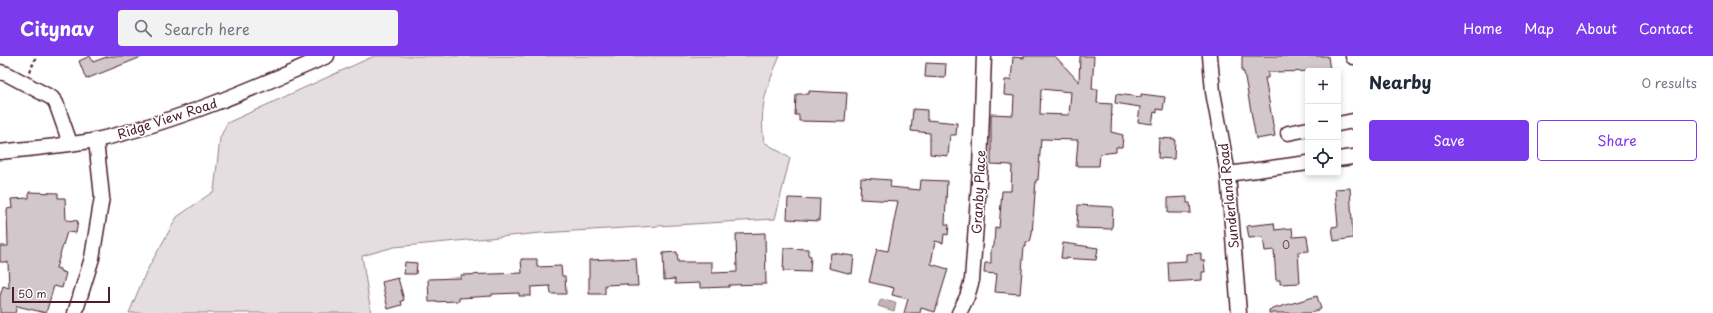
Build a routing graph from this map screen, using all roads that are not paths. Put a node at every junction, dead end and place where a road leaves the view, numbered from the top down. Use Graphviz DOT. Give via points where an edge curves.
graph roads {
  1 [pos="327,56"];
  2 [pos="1210,56"];
  3 [pos="984,62"];
  4 [pos="0,72"];
  5 [pos="1353,122"];
  6 [pos="1341,124"];
  7 [pos="1305,129"];
  8 [pos="1288,132"];
  9 [pos="96,140"];
  10 [pos="70,143"];
  11 [pos="0,152"];
  12 [pos="1353,157"];
  13 [pos="1341,159"];
  14 [pos="1305,163"];
  15 [pos="1228,174"];
  16 [pos="75,313"];
  17 [pos="959,313"];
  18 [pos="1239,313"];
  1 -- 9 [label="street, Ridge View Road" via="262,85 188,113"];
  2 -- 15 [label="street, Sunderland Road" via="1213,92"];
  3 -- 17 [label="street, Granby Place" via="972,280"];
  4 -- 10 [label="street" via="52,98"];
  5 -- 6 [label="street"];
  7 -- 8 [label="street"];
  9 -- 10 [label="street, Ridge View Road"];
  9 -- 16 [label="street" via="102,197 92,258"];
  10 -- 11 [label="street, Ridge View Road"];
  12 -- 13 [label="street"];
  14 -- 15 [label="street"];
  15 -- 18 [label="street, Sunderland Road"];
}
